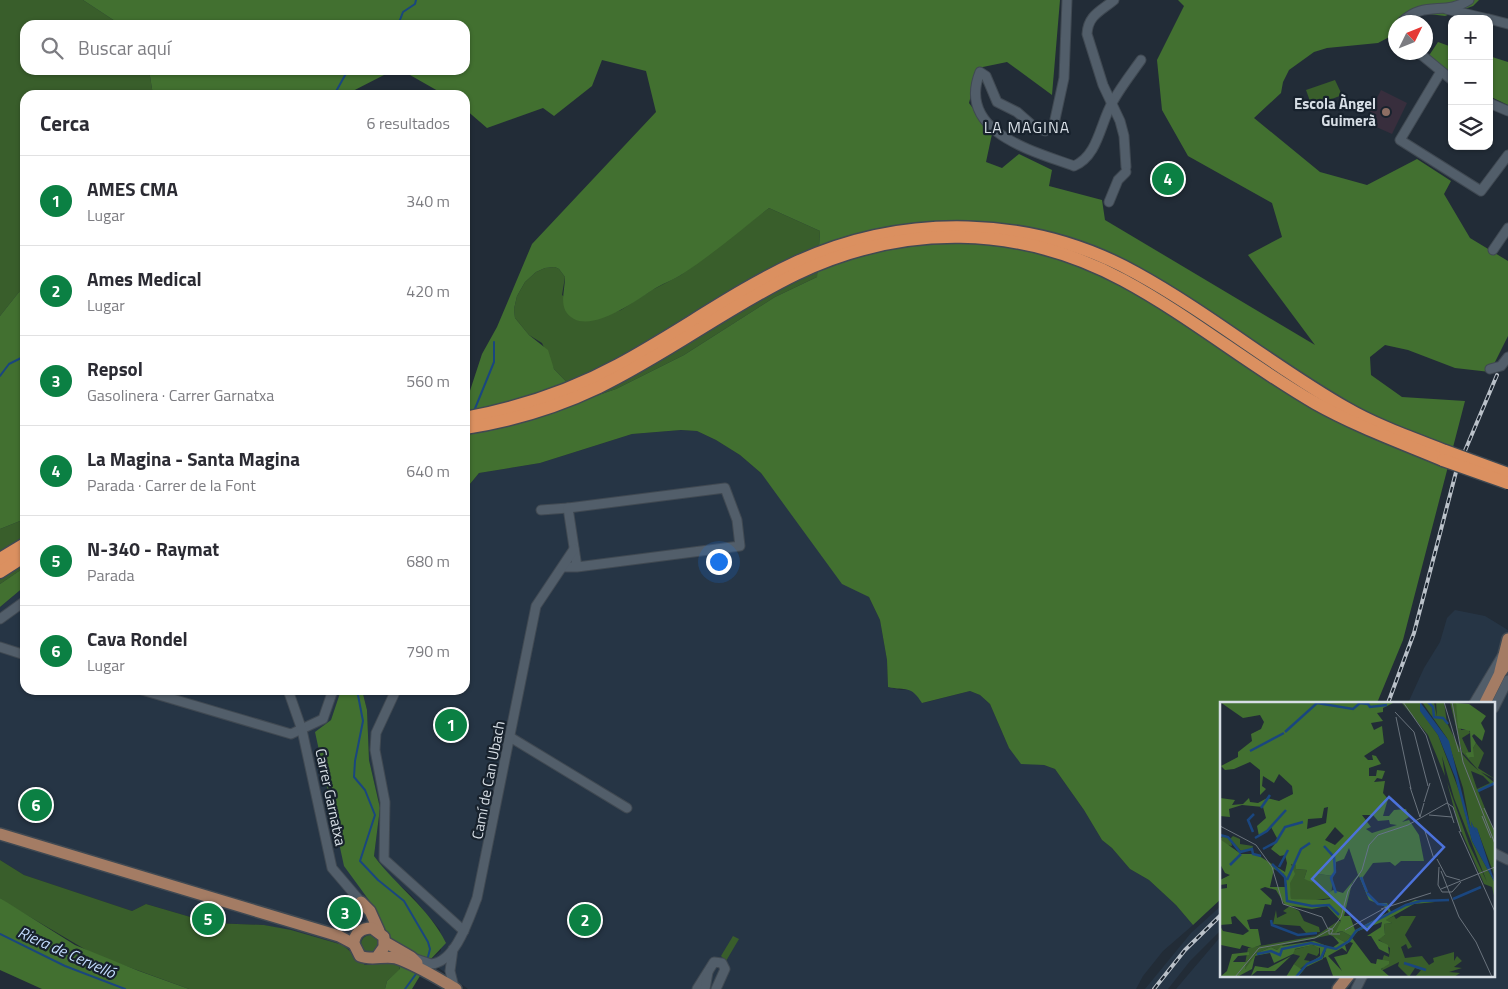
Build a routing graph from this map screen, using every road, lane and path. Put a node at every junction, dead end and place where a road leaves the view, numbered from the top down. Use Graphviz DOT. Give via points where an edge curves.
graph roads {
  1 [pos="1067,0"];
  2 [pos="1114,0"];
  3 [pos="1469,0"];
  4 [pos="1441,8"];
  5 [pos="1409,15"];
  6 [pos="1472,15"];
  7 [pos="1476,15"];
  8 [pos="1493,20"];
  9 [pos="1508,24"];
  10 [pos="1141,60"];
  11 [pos="1427,60"];
  12 [pos="1440,72"];
  13 [pos="1448,77"];
  14 [pos="1111,104"];
  15 [pos="1493,105"];
  16 [pos="1508,111"];
  17 [pos="1508,155"];
  18 [pos="1109,202"];
  19 [pos="1508,228"];
  20 [pos="1493,250"];
  21 [pos="1508,357"];
  22 [pos="1490,369"];
  23 [pos="498,416"];
  24 [pos="470,418"];
  25 [pos="470,426"];
  26 [pos="1444,456"];
  27 [pos="1508,474"];
  28 [pos="1508,483"];
  29 [pos="568,508"];
  30 [pos="541,510"];
  31 [pos="20,547"];
  32 [pos="574,549"];
  33 [pos="0,559"];
  34 [pos="20,559"];
  35 [pos="563,567"];
  36 [pos="577,567"];
  37 [pos="0,572"];
  38 [pos="20,605"];
  39 [pos="0,619"];
  40 [pos="0,647"];
  41 [pos="1507,651"];
  42 [pos="20,653"];
  43 [pos="1504,676"];
  44 [pos="159,695"];
  45 [pos="290,695"];
  46 [pos="331,695"];
  47 [pos="394,695"];
  48 [pos="1475,702"];
  49 [pos="1486,702"];
  50 [pos="1496,702"];
  51 [pos="302,730"];
  52 [pos="510,737"];
  53 [pos="627,808"];
  54 [pos="0,834"];
  55 [pos="1496,854"];
  56 [pos="1508,860"];
  57 [pos="361,902"];
  58 [pos="379,931"];
  59 [pos="464,931"];
  60 [pos="357,936"];
  61 [pos="453,949"];
  62 [pos="392,950"];
  63 [pos="428,969"];
  64 [pos="708,972"];
  65 [pos="1348,976"];
  66 [pos="1356,976"];
  67 [pos="1362,976"];
  68 [pos="720,979"];
  69 [pos="455,988"];
  70 [pos="696,989"];
  71 [pos="705,989"];
  72 [pos="709,989"];
  73 [pos="716,989"];
  74 [pos="1338,989"];
  75 [pos="1351,989"];
  76 [pos="1356,989"];
  1 -- 14 [label="street" via="1064,78 1054,124 1045,131 998,102 986,76 980,72 974,93 977,107 987,124 1006,138 1074,166 1084,161 1098,138"];
  2 -- 14 [label="street" via="1092,16 1087,25 1087,34"];
  3 -- 4 [label="street"];
  3 -- 7 [label="street" via="1467,9"];
  4 -- 5 [label="street" via="1414,10"];
  4 -- 6 [label="street"];
  8 -- 9 [label="street"];
  10 -- 14 [label="street"];
  11 -- 12 [label="street"];
  12 -- 13 [label="street"];
  12 -- 17 [label="street" via="1400,140 1481,191"];
  14 -- 18 [label="street" via="1124,136 1126,170"];
  15 -- 16 [label="street"];
  19 -- 20 [label="street"];
  21 -- 22 [label="street" via="1501,366"];
  23 -- 24 [label="highway"];
  23 -- 25 [label="highway"];
  23 -- 26 [label="highway" via="595,377 784,269 833,248 897,231 976,227 1033,234 1111,260 1157,285 1349,410"];
  26 -- 27 [label="highway, bridge"];
  26 -- 28 [label="highway, bridge"];
  29 -- 30 [label="street"];
  29 -- 32 [label="street"];
  29 -- 36 [label="street" via="725,488 737,520 740,546"];
  31 -- 33 [label="highway"];
  32 -- 35 [label="street, Camí de Can Ubach"];
  32 -- 36 [label="street"];
  34 -- 37 [label="highway"];
  35 -- 36 [label="street"];
  35 -- 52 [label="street, Camí de Can Ubach" via="536,606"];
  38 -- 39 [label="street"];
  40 -- 42 [label="street"];
  41 -- 43 [label="main road"];
  41 -- 48 [label="street"];
  43 -- 49 [label="main road"];
  43 -- 50 [label="street"];
  44 -- 51 [label="street" via="285,733"];
  45 -- 51 [label="street, Carrer Garnatxa"];
  46 -- 51 [label="street" via="323,719"];
  47 -- 59 [label="street" via="376,733 375,750 385,802 384,859"];
  51 -- 57 [label="street, Carrer Garnatxa" via="332,868"];
  52 -- 53 [label="street"];
  52 -- 59 [label="street, Camí de Can Ubach" via="478,898"];
  54 -- 60 [label="main road" via="338,936"];
  55 -- 56 [label="street"];
  57 -- 58 [label="main road" via="370,911"];
  57 -- 60 [label="main road" via="366,919"];
  58 -- 60 [label="main road" via="372,928"];
  58 -- 62 [label="main road"];
  59 -- 61 [label="street, Camí de Can Ubach"];
  60 -- 62 [label="main road" via="360,956 377,957"];
  61 -- 63 [label="street, Camí de Can Ubach"];
  61 -- 69 [label="street, Camí de Can Ubach" via="450,972"];
  62 -- 63 [label="main road"];
  62 -- 63 [label="main road" via="411,957"];
  63 -- 69 [label="main road"];
  64 -- 68 [label="street" via="714,962 722,963 725,969"];
  64 -- 70 [label="street"];
  64 -- 71 [label="street"];
  65 -- 74 [label="main road"];
  66 -- 75 [label="main road"];
  67 -- 76 [label="street"];
  68 -- 72 [label="street"];
  68 -- 73 [label="street"];
}
